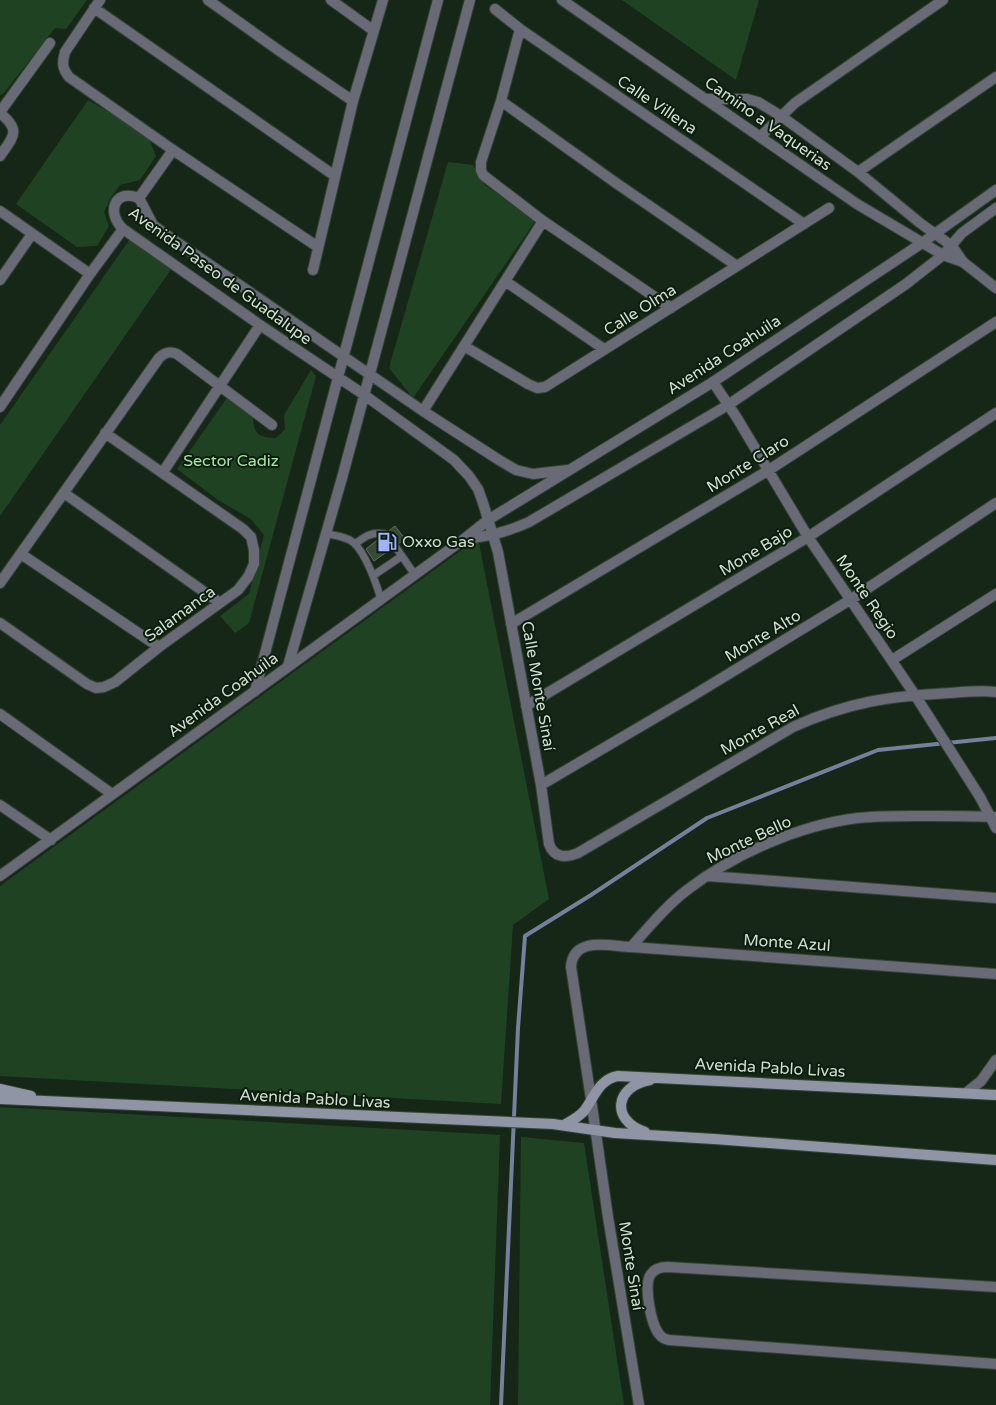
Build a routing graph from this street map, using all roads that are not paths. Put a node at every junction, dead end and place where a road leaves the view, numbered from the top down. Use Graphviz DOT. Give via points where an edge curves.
graph roads {
  1 [pos="208,0"];
  2 [pos="331,0"];
  3 [pos="383,0"];
  4 [pos="438,0"];
  5 [pos="470,0"];
  6 [pos="562,0"];
  7 [pos="943,0"];
  8 [pos="97,4"];
  9 [pos="495,9"];
  10 [pos="520,29"];
  11 [pos="374,31"];
  12 [pos="50,43"];
  13 [pos="996,77"];
  14 [pos="705,99"];
  15 [pos="353,101"];
  16 [pos="501,101"];
  17 [pos="0,112"];
  18 [pos="781,116"];
  19 [pos="761,136"];
  20 [pos="173,150"];
  21 [pos="0,156"];
  22 [pos="858,172"];
  23 [pos="335,176"];
  24 [pos="996,190"];
  25 [pos="139,198"];
  26 [pos="829,208"];
  27 [pos="996,208"];
  28 [pos="0,211"];
  29 [pos="543,221"];
  30 [pos="804,224"];
  31 [pos="123,229"];
  32 [pos="32,234"];
  33 [pos="936,234"];
  34 [pos="922,243"];
  35 [pos="952,246"];
  36 [pos="318,247"];
  37 [pos="943,255"];
  38 [pos="963,262"];
  39 [pos="737,266"];
  40 [pos="313,270"];
  41 [pos="90,274"];
  42 [pos="0,280"];
  43 [pos="505,281"];
  44 [pos="996,288"];
  45 [pos="671,308"];
  46 [pos="996,322"];
  47 [pos="260,325"];
  48 [pos="464,346"];
  49 [pos="604,349"];
  50 [pos="343,356"];
  51 [pos="369,374"];
  52 [pos="338,378"];
  53 [pos="713,382"];
  54 [pos="220,385"];
  55 [pos="363,394"];
  56 [pos="728,405"];
  57 [pos="0,407"];
  58 [pos="424,411"];
  59 [pos="996,413"];
  60 [pos="272,425"];
  61 [pos="106,433"];
  62 [pos="568,470"];
  63 [pos="769,470"];
  64 [pos="163,472"];
  65 [pos="64,493"];
  66 [pos="996,502"];
  67 [pos="488,520"];
  68 [pos="327,534"];
  69 [pos="385,534"];
  70 [pos="493,535"];
  71 [pos="808,537"];
  72 [pos="464,539"];
  73 [pos="355,544"];
  74 [pos="395,546"];
  75 [pos="21,554"];
  76 [pos="402,556"];
  77 [pos="374,575"];
  78 [pos="415,575"];
  79 [pos="0,583"];
  80 [pos="996,594"];
  81 [pos="381,599"];
  82 [pos="850,600"];
  83 [pos="220,603"];
  84 [pos="0,623"];
  85 [pos="512,624"];
  86 [pos="159,647"];
  87 [pos="892,660"];
  88 [pos="288,666"];
  89 [pos="255,691"];
  90 [pos="995,691"];
  91 [pos="915,695"];
  92 [pos="526,706"];
  93 [pos="0,714"];
  94 [pos="540,785"];
  95 [pos="112,794"];
  96 [pos="0,805"];
  97 [pos="994,817"];
  98 [pos="996,828"];
  99 [pos="51,840"];
  100 [pos="559,856"];
  101 [pos="0,876"];
  102 [pos="707,876"];
  103 [pos="996,898"];
  104 [pos="631,947"];
  105 [pos="996,974"];
  106 [pos="996,1060"];
  107 [pos="664,1078"];
  108 [pos="0,1089"];
  109 [pos="966,1093"];
  110 [pos="996,1095"];
  111 [pos="0,1099"];
  112 [pos="591,1099"];
  113 [pos="64,1102"];
  114 [pos="564,1125"];
  115 [pos="595,1131"];
  116 [pos="658,1136"];
  117 [pos="996,1160"];
  118 [pos="996,1287"];
  119 [pos="996,1364"];
  120 [pos="639,1405"];
  1 -- 15 [label="street"];
  2 -- 11 [label="street"];
  3 -- 11 [label="street"];
  4 -- 50 [label="street"];
  5 -- 51 [label="street"];
  6 -- 14 [label="street, Camino a Vaquerias"];
  7 -- 18 [label="street"];
  8 -- 20 [label="street" via="65,52 63,69 69,77"];
  8 -- 23 [label="street"];
  9 -- 10 [label="street, Calle Villena"];
  10 -- 16 [label="street"];
  10 -- 30 [label="street, Calle Villena"];
  11 -- 15 [label="street"];
  12 -- 17 [label="street"];
  13 -- 22 [label="street"];
  14 -- 18 [label="street" via="747,99"];
  14 -- 19 [label="street, Camino a Vaquerias"];
  15 -- 23 [label="street"];
  16 -- 29 [label="street" via="481,170 489,181"];
  16 -- 39 [label="street"];
  17 -- 21 [label="street" via="13,126 14,133"];
  18 -- 19 [label="street"];
  18 -- 22 [label="street"];
  19 -- 34 [label="street, Camino a Vaquerias" via="857,204"];
  20 -- 25 [label="street"];
  20 -- 36 [label="street"];
  22 -- 33 [label="street"];
  23 -- 36 [label="street"];
  24 -- 33 [label="street, Avenida Coahuila"];
  25 -- 31 [label="street, Avenida Paseo de Guadalupe" via="124,196 114,206 113,215"];
  25 -- 50 [label="street, Avenida Paseo de Guadalupe" via="154,224 168,236"];
  26 -- 30 [label="street, Calle Olma"];
  27 -- 35 [label="street, Avenida Coahuila" via="962,233"];
  28 -- 32 [label="street"];
  29 -- 43 [label="street"];
  29 -- 45 [label="street"];
  30 -- 39 [label="street, Calle Olma"];
  31 -- 41 [label="street"];
  31 -- 47 [label="street, Avenida Paseo de Guadalupe"];
  32 -- 41 [label="street"];
  32 -- 42 [label="street"];
  33 -- 34 [label="street, Avenida Coahuila"];
  33 -- 35 [label="street"];
  34 -- 37 [label="street, Camino a Vaquerias"];
  34 -- 53 [label="street, Avenida Coahuila"];
  35 -- 37 [label="street, Avenida Coahuila"];
  35 -- 38 [label="street"];
  36 -- 40 [label="street"];
  37 -- 38 [label="street, Camino a Vaquerias"];
  37 -- 56 [label="street, Avenida Coahuila" via="906,284"];
  38 -- 44 [label="street"];
  39 -- 45 [label="street, Calle Olma"];
  41 -- 57 [label="street"];
  43 -- 48 [label="street"];
  43 -- 49 [label="street"];
  45 -- 49 [label="street, Calle Olma"];
  46 -- 63 [label="street, Monte Claro"];
  47 -- 52 [label="street, Avenida Paseo de Guadalupe"];
  47 -- 54 [label="street"];
  48 -- 49 [label="street, Calle Olma" via="537,388 552,384"];
  48 -- 58 [label="street"];
  50 -- 51 [label="street, Avenida Paseo de Guadalupe"];
  50 -- 52 [label="street"];
  51 -- 55 [label="street"];
  51 -- 58 [label="street, Avenida Paseo de Guadalupe"];
  52 -- 55 [label="street, Avenida Paseo de Guadalupe"];
  52 -- 89 [label="street"];
  53 -- 56 [label="street, Monte Regio"];
  53 -- 62 [label="street, Avenida Coahuila"];
  54 -- 60 [label="street"];
  54 -- 61 [label="street" via="177,354 164,353"];
  54 -- 64 [label="street"];
  55 -- 67 [label="street, Avenida Paseo de Guadalupe" via="454,460 478,489"];
  55 -- 68 [label="street"];
  56 -- 63 [label="street, Monte Regio"];
  56 -- 70 [label="street, Avenida Coahuila" via="530,522"];
  58 -- 62 [label="street, Avenida Paseo de Guadalupe" via="516,470 550,474"];
  59 -- 71 [label="street, Mone Bajo"];
  61 -- 64 [label="street, Salamanca"];
  61 -- 65 [label="street"];
  62 -- 67 [label="street, Avenida Coahuila"];
  63 -- 71 [label="street, Monte Regio"];
  63 -- 85 [label="street, Monte Claro"];
  64 -- 83 [label="street, Salamanca" via="251,537 254,564 248,577 238,590"];
  65 -- 75 [label="street"];
  65 -- 83 [label="street"];
  66 -- 82 [label="street, Monte Alto"];
  67 -- 70 [label="street, Calle Monte Sinaí"];
  67 -- 72 [label="street, Avenida Coahuila"];
  68 -- 73 [label="lane"];
  68 -- 88 [label="street"];
  69 -- 73 [label="lane" via="367,535"];
  70 -- 72 [label="street, Avenida Coahuila"];
  70 -- 85 [label="street, Calle Monte Sinaí"];
  71 -- 82 [label="street, Monte Regio"];
  71 -- 92 [label="street, Mone Bajo"];
  72 -- 78 [label="street, Avenida Coahuila"];
  73 -- 77 [label="lane"];
  74 -- 76 [label="lane"];
  75 -- 79 [label="street"];
  75 -- 86 [label="street"];
  76 -- 77 [label="lane"];
  76 -- 78 [label="lane"];
  77 -- 81 [label="lane"];
  78 -- 81 [label="street, Avenida Coahuila"];
  80 -- 87 [label="street"];
  81 -- 88 [label="street, Avenida Coahuila"];
  82 -- 87 [label="street, Monte Regio"];
  82 -- 94 [label="street, Monte Alto"];
  83 -- 86 [label="street, Salamanca"];
  84 -- 86 [label="street, Salamanca" via="96,688 115,682"];
  85 -- 92 [label="street, Calle Monte Sinaí"];
  87 -- 91 [label="street, Monte Regio"];
  88 -- 89 [label="street, Avenida Coahuila"];
  89 -- 95 [label="street, Avenida Coahuila"];
  90 -- 91 [label="street, Monte Real"];
  91 -- 97 [label="street, Monte Regio"];
  91 -- 100 [label="street, Monte Real" via="864,702 801,723 578,853"];
  92 -- 94 [label="street, Calle Monte Sinaí"];
  93 -- 95 [label="street"];
  94 -- 100 [label="street, Calle Monte Sinaí" via="549,844 553,853"];
  95 -- 99 [label="street, Avenida Coahuila"];
  96 -- 99 [label="street"];
  97 -- 98 [label="street, Monte Regio"];
  97 -- 102 [label="street, Monte Bello" via="887,815 835,822 778,839"];
  99 -- 101 [label="street, Avenida Coahuila"];
  102 -- 103 [label="street"];
  102 -- 104 [label="street, Monte Bello" via="671,904"];
  104 -- 105 [label="street, Monte Azul"];
  104 -- 112 [label="street, Monte Azul" via="589,946 577,950 571,961"];
  106 -- 109 [label="street" via="981,1081"];
  107 -- 109 [label="main road, Avenida Pablo Livas"];
  107 -- 112 [label="main road, Avenida Pablo Livas" via="612,1077"];
  107 -- 116 [label="main road" via="630,1087 622,1105 624,1117 630,1125"];
  108 -- 113 [label="main road, Avenida Pablo Livas"];
  109 -- 110 [label="main road, Avenida Pablo Livas"];
  111 -- 113 [label="main road, Avenida Pablo Livas"];
  112 -- 114 [label="main road, Avenida Pablo Livas" via="580,1115"];
  112 -- 115 [label="street"];
  113 -- 114 [label="main road, Avenida Pablo Livas"];
  114 -- 115 [label="main road, Avenida Pablo Livas"];
  115 -- 116 [label="main road, Avenida Pablo Livas"];
  115 -- 120 [label="street, Monte Sinaí"];
  116 -- 117 [label="main road, Avenida Pablo Livas"];
  118 -- 119 [label="street" via="668,1267 652,1272 647,1291 652,1321 660,1336 676,1341"];
}
